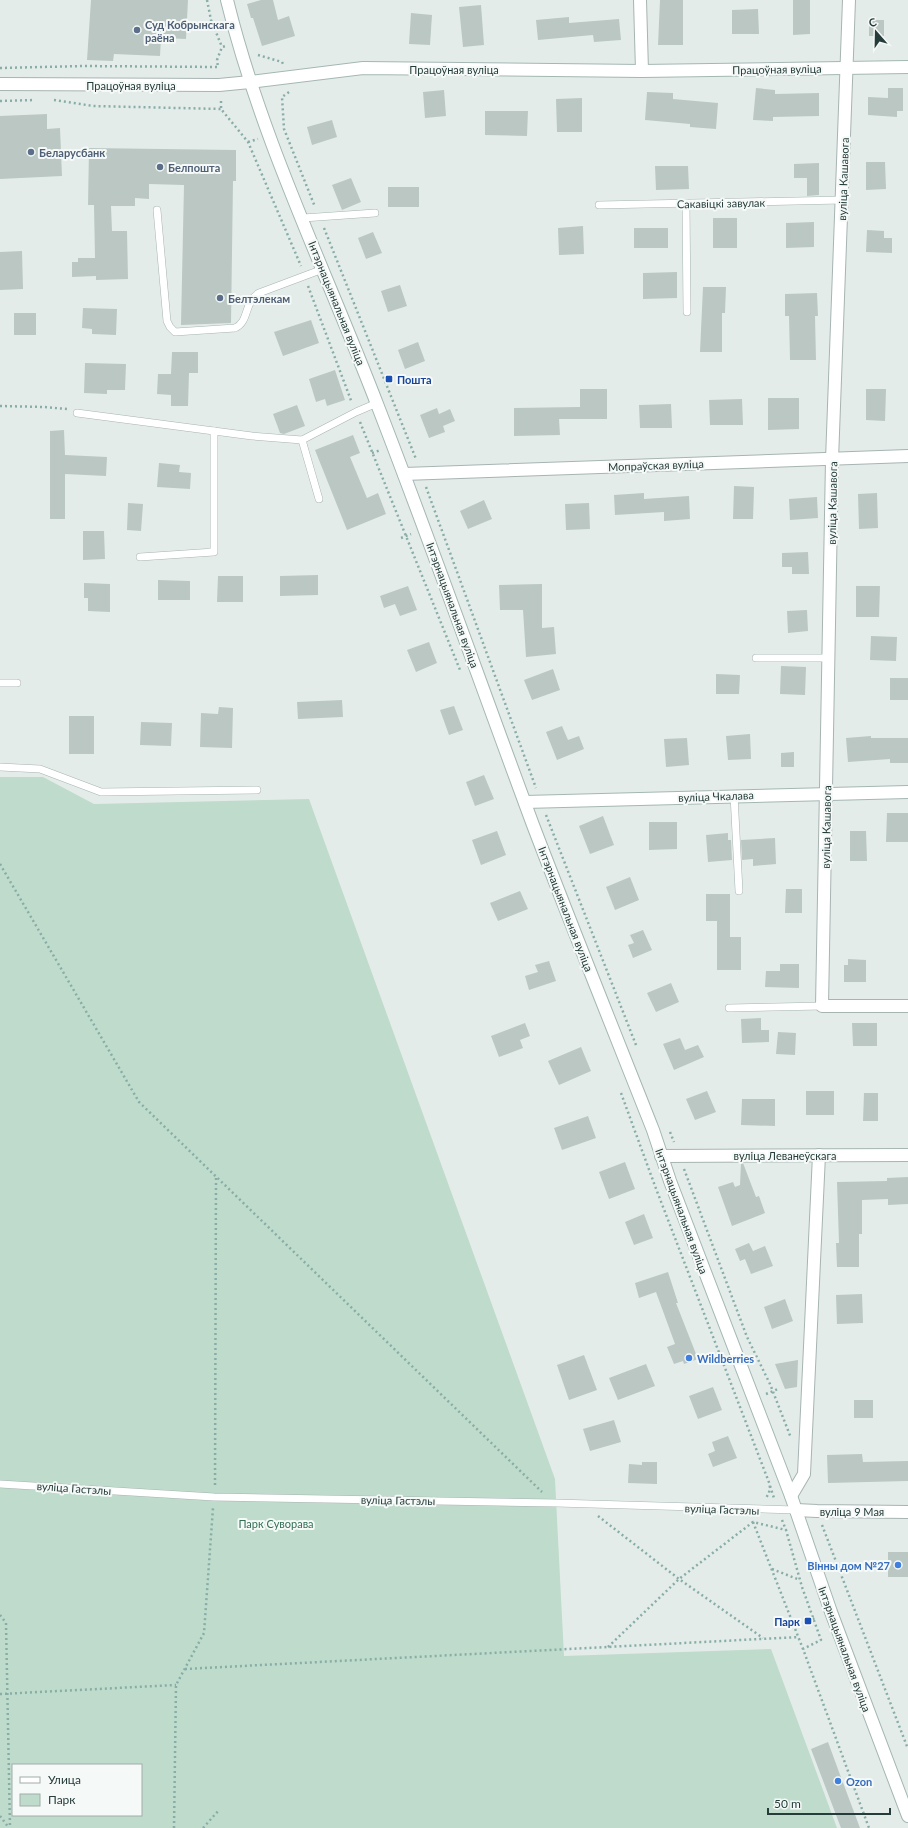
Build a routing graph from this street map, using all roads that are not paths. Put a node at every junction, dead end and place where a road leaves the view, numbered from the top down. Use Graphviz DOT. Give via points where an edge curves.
graph roads {
  1 [pos="227,0"];
  2 [pos="640,0"];
  3 [pos="849,0"];
  4 [pos="908,67"];
  5 [pos="846,68"];
  6 [pos="642,70"];
  7 [pos="250,82"];
  8 [pos="0,84"];
  9 [pos="842,200"];
  10 [pos="686,203"];
  11 [pos="599,205"];
  12 [pos="157,210"];
  13 [pos="375,213"];
  14 [pos="303,218"];
  15 [pos="323,269"];
  16 [pos="687,312"];
  17 [pos="377,403"];
  18 [pos="77,413"];
  19 [pos="214,431"];
  20 [pos="302,440"];
  21 [pos="908,456"];
  22 [pos="832,460"];
  23 [pos="404,474"];
  24 [pos="319,499"];
  25 [pos="140,557"];
  26 [pos="756,658"];
  27 [pos="830,658"];
  28 [pos="0,683"];
  29 [pos="17,683"];
  30 [pos="0,768"];
  31 [pos="257,790"];
  32 [pos="908,792"];
  33 [pos="827,793"];
  34 [pos="734,795"];
  35 [pos="525,802"];
  36 [pos="739,891"];
  37 [pos="822,1006"];
  38 [pos="908,1006"];
  39 [pos="729,1008"];
  40 [pos="819,1155"];
  41 [pos="908,1155"];
  42 [pos="661,1156"];
  43 [pos="0,1484"];
  44 [pos="791,1496"];
  45 [pos="796,1510"];
  46 [pos="908,1512"];
  47 [pos="906,1804"];
  48 [pos="908,1816"];
  1 -- 7 [label="main road, Інтэрнацыянальная вуліца"];
  2 -- 6 [label="main road"];
  3 -- 5 [label="main road, вуліца Кашавога"];
  4 -- 5 [label="main road, Працоўная вуліца"];
  5 -- 6 [label="main road, Працоўная вуліца"];
  5 -- 9 [label="main road, вуліца Кашавога"];
  6 -- 7 [label="main road, Працоўная вуліца" via="363,68"];
  7 -- 8 [label="main road, Працоўная вуліца" via="219,85"];
  7 -- 14 [label="main road, Інтэрнацыянальная вуліца"];
  9 -- 10 [label="lane, Сакавіцкі завулак"];
  9 -- 22 [label="main road, вуліца Кашавога"];
  10 -- 11 [label="lane, Сакавіцкі завулак"];
  10 -- 16 [label="lane"];
  12 -- 15 [label="lane" via="167,321 175,332 240,326 252,297"];
  13 -- 14 [label="lane"];
  14 -- 15 [label="main road, Інтэрнацыянальная вуліца"];
  15 -- 17 [label="main road, Інтэрнацыянальная вуліца"];
  17 -- 20 [label="lane"];
  17 -- 23 [label="main road, Інтэрнацыянальная вуліца"];
  18 -- 19 [label="lane"];
  19 -- 20 [label="lane"];
  19 -- 25 [label="lane" via="214,552"];
  20 -- 24 [label="lane"];
  21 -- 22 [label="main road, Мопраўская вуліца"];
  22 -- 23 [label="main road, Мопраўская вуліца"];
  22 -- 27 [label="main road, вуліца Кашавога"];
  23 -- 35 [label="main road, Інтэрнацыянальная вуліца"];
  26 -- 27 [label="lane"];
  27 -- 33 [label="main road, вуліца Кашавога"];
  28 -- 29 [label="lane"];
  30 -- 31 [label="lane" via="40,769 101,792"];
  32 -- 33 [label="main road, вуліца Чкалава"];
  33 -- 34 [label="main road, вуліца Чкалава"];
  33 -- 37 [label="main road, вуліца Кашавога"];
  34 -- 35 [label="main road, вуліца Чкалава"];
  34 -- 36 [label="lane"];
  35 -- 42 [label="main road, Інтэрнацыянальная вуліца"];
  37 -- 38 [label="main road"];
  37 -- 39 [label="lane"];
  40 -- 41 [label="main road, вуліца Леванеўскага"];
  40 -- 42 [label="main road, вуліца Леванеўскага"];
  40 -- 44 [label="main road" via="804,1474"];
  42 -- 44 [label="main road, Інтэрнацыянальная вуліца"];
  43 -- 45 [label="lane, вуліца Гастэлы" via="214,1497"];
  44 -- 45 [label="main road, Інтэрнацыянальная вуліца"];
  45 -- 46 [label="main road, вуліца 9 Мая"];
  45 -- 47 [label="main road, Інтэрнацыянальная вуліца" via="831,1612"];
  47 -- 48 [label="main road, Інтэрнацыянальная вуліца"];
}
